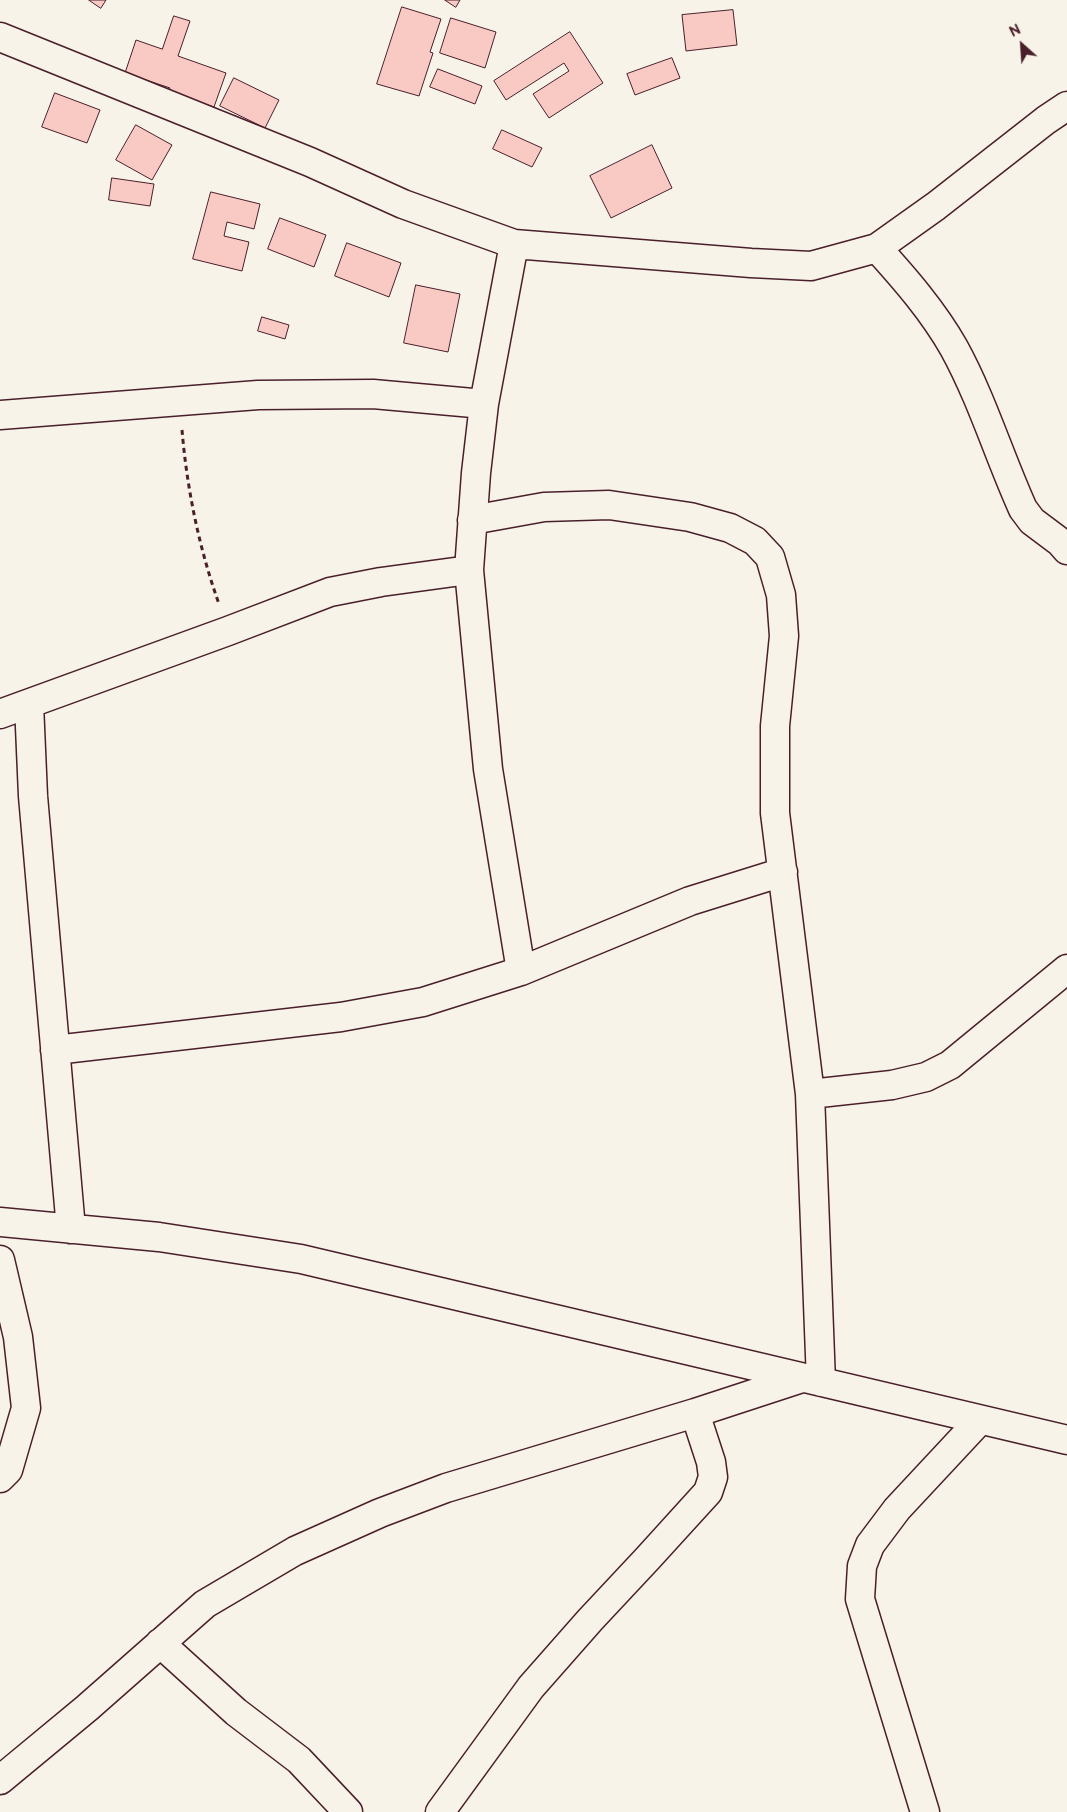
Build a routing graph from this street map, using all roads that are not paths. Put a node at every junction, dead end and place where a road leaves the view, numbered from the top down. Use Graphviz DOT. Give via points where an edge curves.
graph roads {
  1 [pos="0,37"];
  2 [pos="1067,106"];
  3 [pos="514,244"];
  4 [pos="877,248"];
  5 [pos="484,404"];
  6 [pos="0,415"];
  7 [pos="472,520"];
  8 [pos="1067,550"];
  9 [pos="469,570"];
  10 [pos="29,704"];
  11 [pos="0,714"];
  12 [pos="783,872"];
  13 [pos="1067,969"];
  14 [pos="521,971"];
  15 [pos="55,1050"];
  16 [pos="810,1094"];
  17 [pos="0,1222"];
  18 [pos="72,1229"];
  19 [pos="0,1260"];
  20 [pos="812,1380"];
  21 [pos="695,1413"];
  22 [pos="980,1420"];
  23 [pos="1067,1440"];
  24 [pos="0,1478"];
  25 [pos="160,1644"];
  26 [pos="0,1780"];
  27 [pos="348,1812"];
  28 [pos="440,1812"];
  29 [pos="925,1812"];
  1 -- 3 [label="street" via="310,162 403,204"];
  2 -- 4 [label="street"];
  3 -- 4 [label="street" via="811,266"];
  3 -- 5 [label="street"];
  4 -- 8 [label="street" via="906,280 954,348 1023,509 1032,521"];
  5 -- 6 [label="street" via="373,394 258,395"];
  5 -- 7 [label="street"];
  7 -- 9 [label="street"];
  7 -- 12 [label="street" via="544,507 609,505 690,516 730,528 755,541 770,557 781,596 784,636 774,767"];
  9 -- 10 [label="street" via="330,592"];
  9 -- 14 [label="street" via="488,769"];
  10 -- 11 [label="street"];
  10 -- 15 [label="street" via="33,796"];
  12 -- 14 [label="street" via="690,901"];
  12 -- 16 [label="street"];
  13 -- 16 [label="street" via="950,1065 926,1077 892,1085"];
  14 -- 15 [label="street" via="423,1002 341,1017"];
  15 -- 18 [label="street"];
  16 -- 20 [label="street"];
  17 -- 18 [label="street"];
  18 -- 20 [label="street" via="159,1237 301,1259"];
  19 -- 24 [label="street" via="18,1337 26,1408 8,1470"];
  20 -- 21 [label="street"];
  20 -- 22 [label="street"];
  21 -- 25 [label="street" via="446,1488 380,1512 295,1551 205,1604"];
  21 -- 28 [label="street" via="711,1462 713,1477 708,1492 531,1687"];
  22 -- 23 [label="street"];
  22 -- 29 [label="street" via="897,1509 870,1545 862,1566 860,1599"];
  25 -- 26 [label="street"];
  25 -- 27 [label="street" via="236,1712 299,1760"];
}
